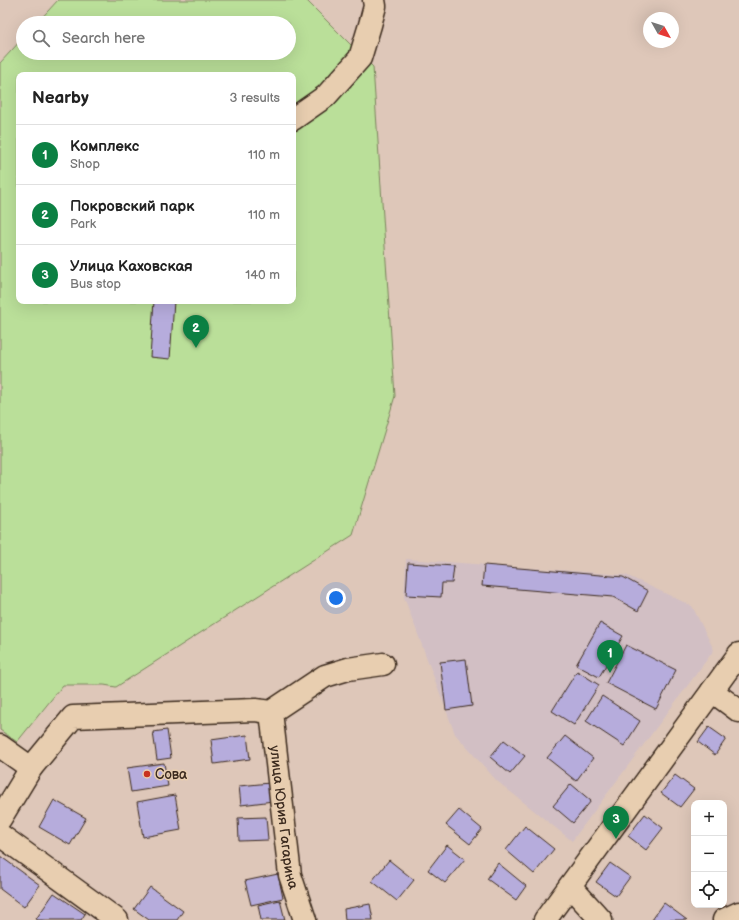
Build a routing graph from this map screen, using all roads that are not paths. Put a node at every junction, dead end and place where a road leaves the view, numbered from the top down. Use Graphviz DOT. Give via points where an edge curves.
graph roads {
  1 [pos="374,0"];
  2 [pos="296,116"];
  3 [pos="739,654"];
  4 [pos="383,664"];
  5 [pos="712,691"];
  6 [pos="739,711"];
  7 [pos="271,712"];
  8 [pos="0,746"];
  9 [pos="31,768"];
  10 [pos="0,819"];
  11 [pos="0,835"];
  12 [pos="570,886"];
  13 [pos="739,913"];
  14 [pos="117,920"];
  15 [pos="306,920"];
  16 [pos="544,920"];
  17 [pos="601,920"];
  18 [pos="724,920"];
  1 -- 2 [label="street" via="375,6 360,58 326,96"];
  3 -- 5 [label="street"];
  4 -- 7 [label="street" via="348,669 325,676"];
  5 -- 6 [label="street"];
  5 -- 12 [label="street"];
  7 -- 9 [label="street" via="254,710 73,717"];
  7 -- 15 [label="street, улица Юрия Гагарина" via="290,876"];
  8 -- 9 [label="street"];
  9 -- 10 [label="street"];
  11 -- 14 [label="street"];
  12 -- 16 [label="street"];
  12 -- 17 [label="street"];
  13 -- 18 [label="street"];
}
